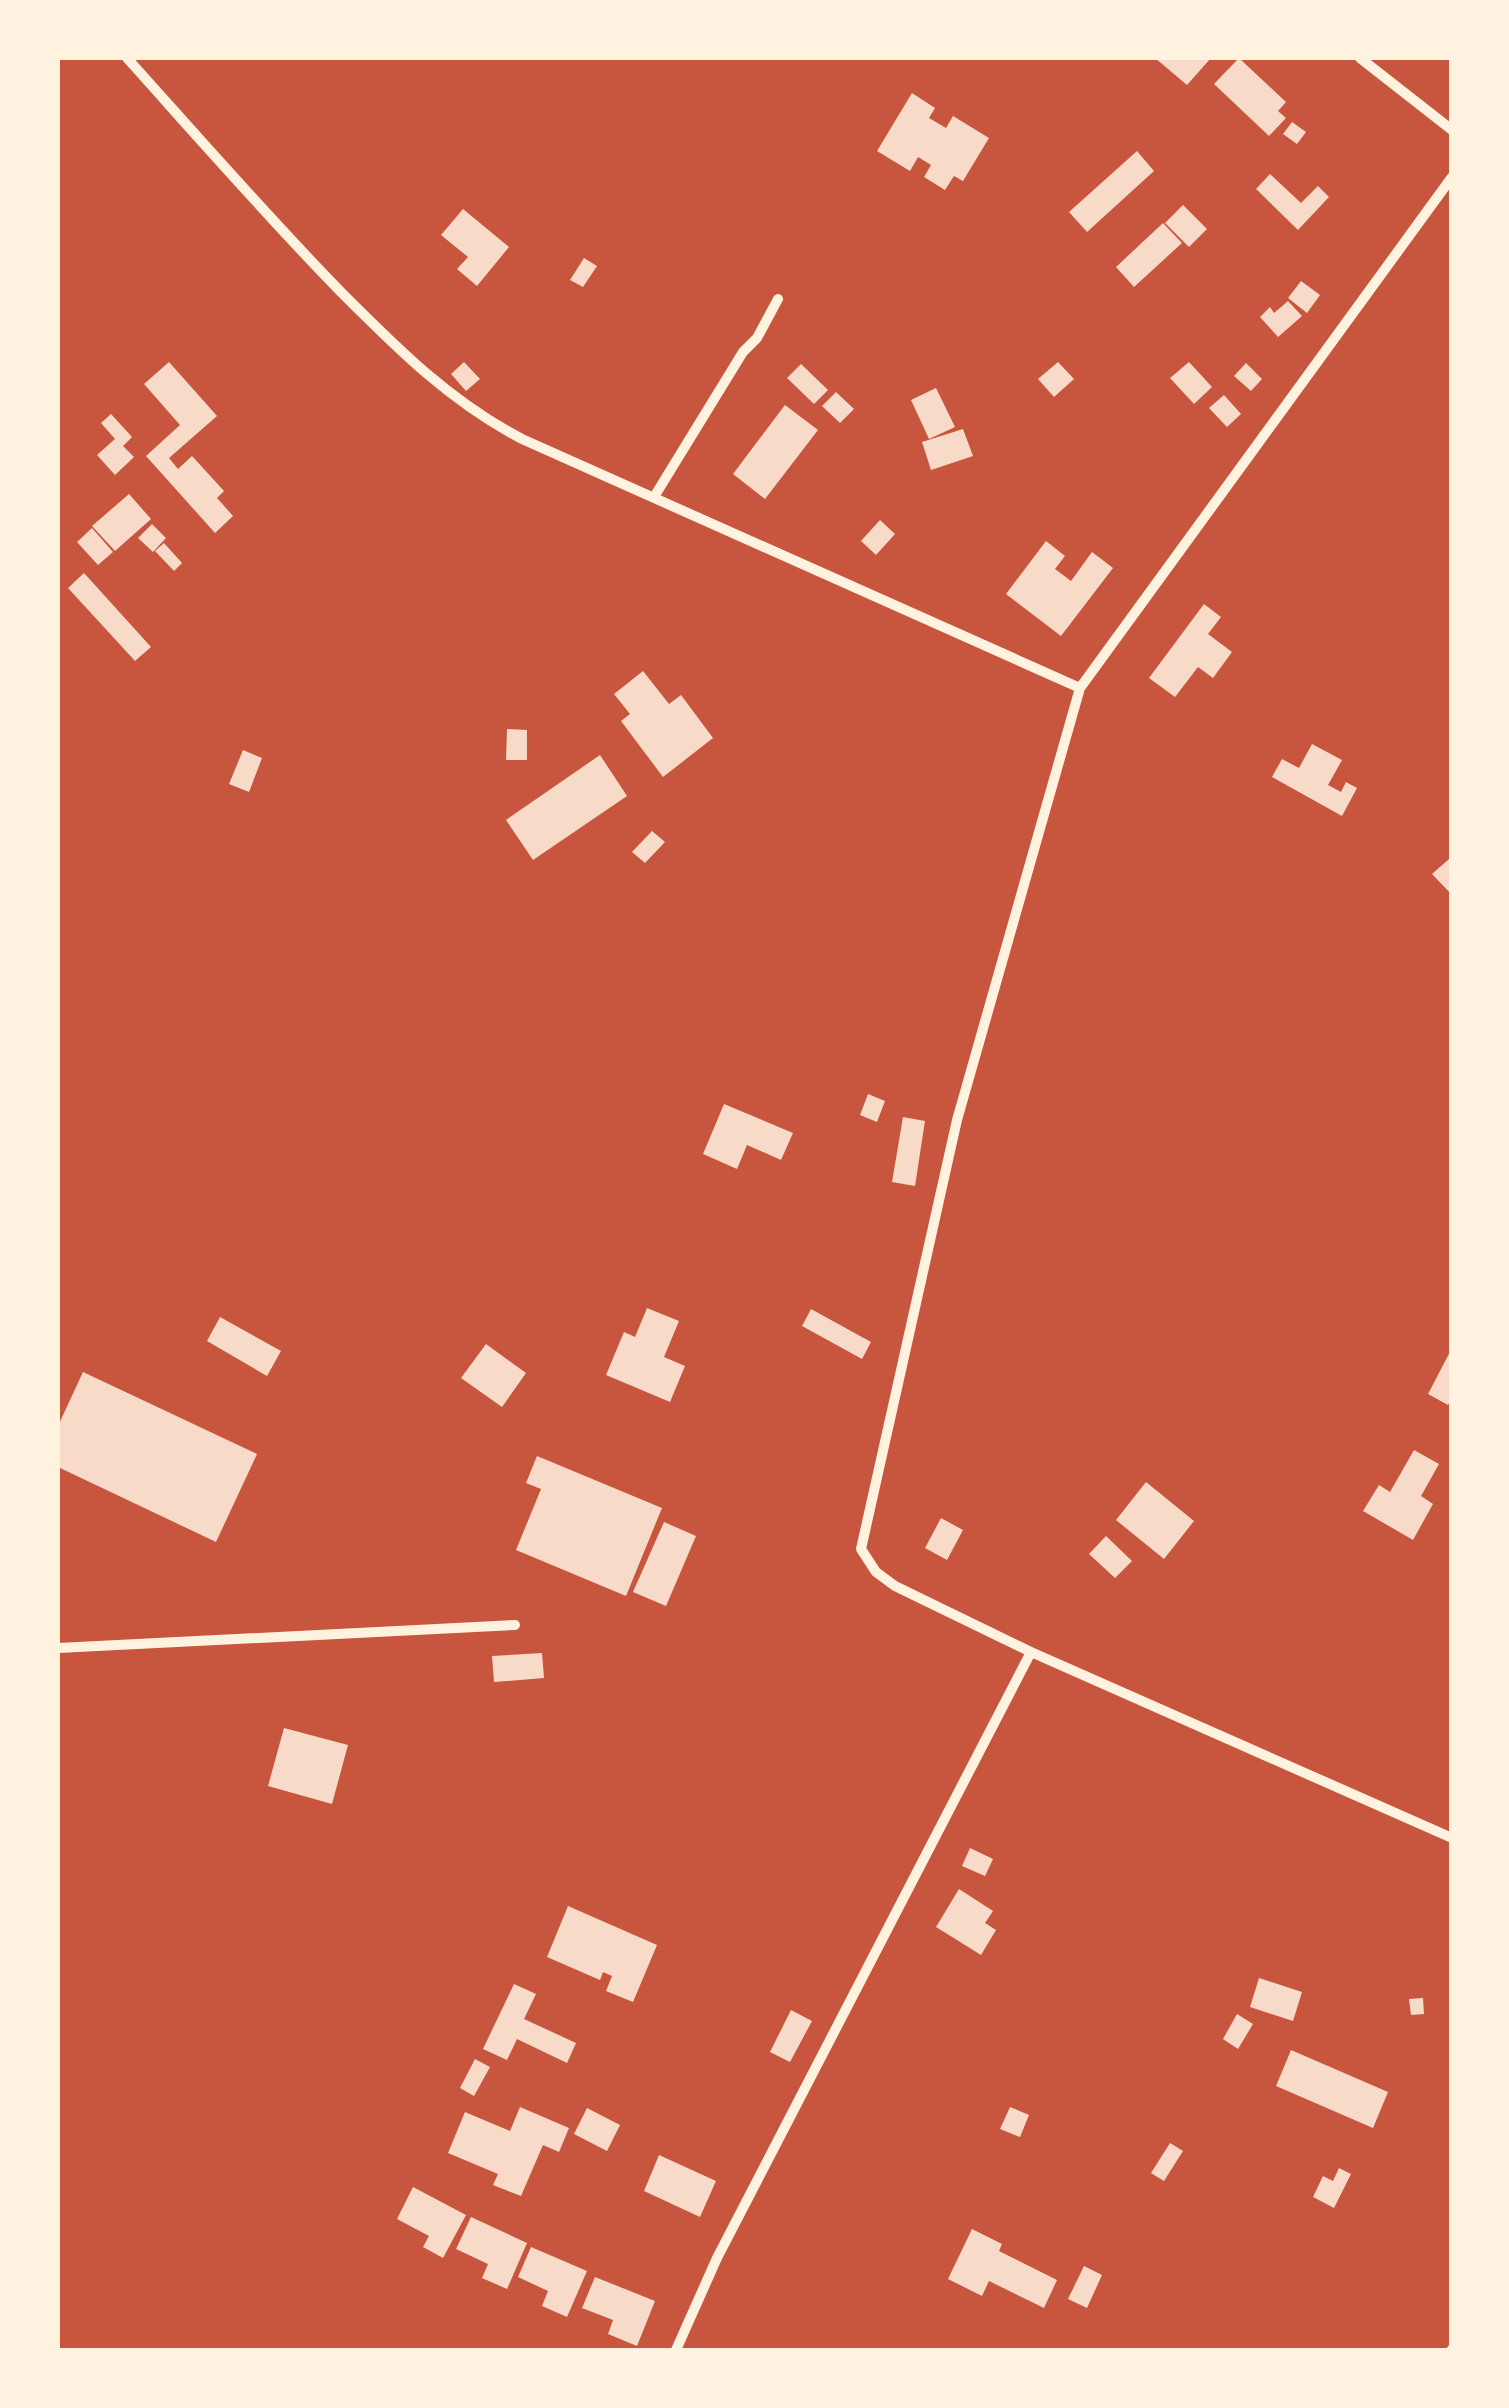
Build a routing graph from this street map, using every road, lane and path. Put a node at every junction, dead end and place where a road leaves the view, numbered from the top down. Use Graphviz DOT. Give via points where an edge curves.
graph roads {
  1 [pos="127,58"];
  2 [pos="1360,58"];
  3 [pos="1452,130"];
  4 [pos="1452,178"];
  5 [pos="778,299"];
  6 [pos="654,498"];
  7 [pos="1080,688"];
  8 [pos="514,1625"];
  9 [pos="58,1648"];
  10 [pos="1031,1652"];
  11 [pos="1452,1838"];
  12 [pos="676,2350"];
  1 -- 6 [label="street" via="428,379 490,422"];
  2 -- 3 [label="street"];
  4 -- 7 [label="street"];
  5 -- 6 [label="street"];
  6 -- 7 [label="street"];
  7 -- 10 [label="street" via="957,1120 861,1549 895,1586"];
  8 -- 9 [label="street"];
  10 -- 11 [label="street"];
  10 -- 12 [label="street"];
}
